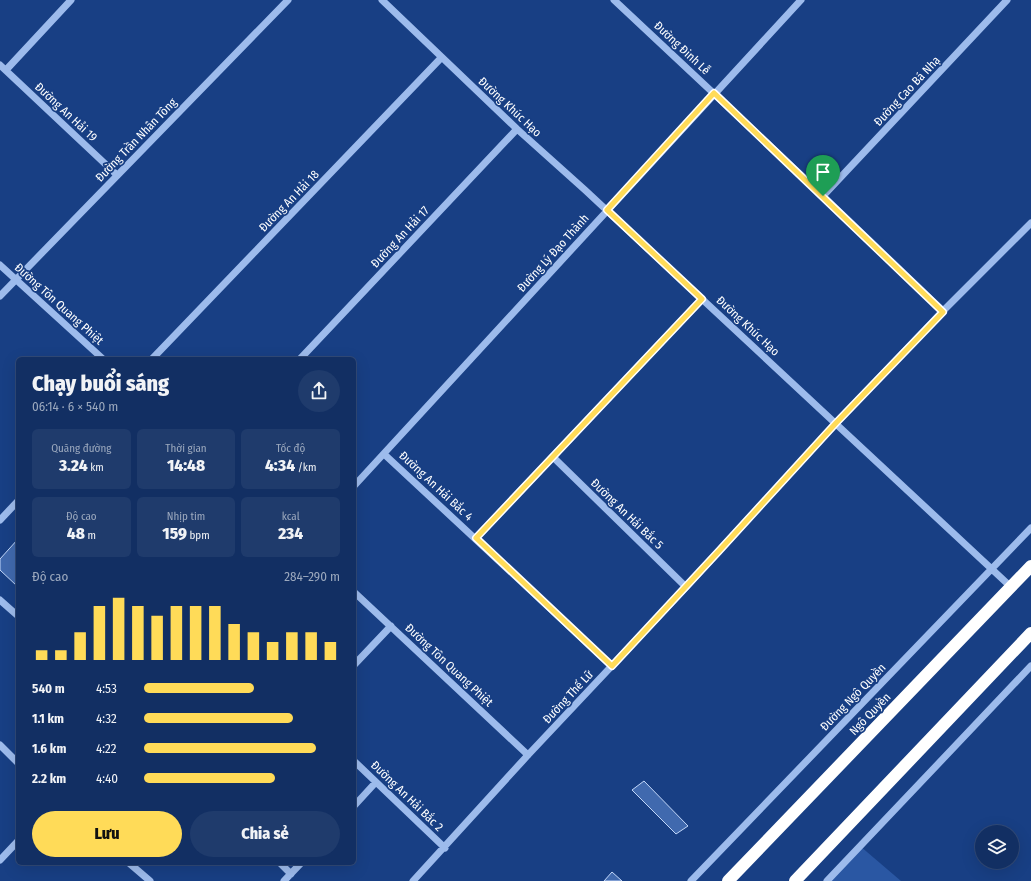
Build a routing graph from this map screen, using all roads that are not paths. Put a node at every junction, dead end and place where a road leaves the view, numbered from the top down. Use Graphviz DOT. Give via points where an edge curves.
graph roads {
  1 [pos="71,0"];
  2 [pos="288,0"];
  3 [pos="382,0"];
  4 [pos="614,0"];
  5 [pos="1007,0"];
  6 [pos="796,2"];
  7 [pos="441,58"];
  8 [pos="3,67"];
  9 [pos="714,93"];
  10 [pos="517,129"];
  11 [pos="118,175"];
  12 [pos="823,196"];
  13 [pos="607,210"];
  14 [pos="1031,222"];
  15 [pos="0,265"];
  16 [pos="16,279"];
  17 [pos="0,296"];
  18 [pos="702,299"];
  19 [pos="943,312"];
  20 [pos="101,357"];
  21 [pos="154,357"];
  22 [pos="302,357"];
  23 [pos="836,423"];
  24 [pos="384,454"];
  25 [pos="553,457"];
  26 [pos="356,484"];
  27 [pos="16,503"];
  28 [pos="0,520"];
  29 [pos="1031,528"];
  30 [pos="476,538"];
  31 [pos="1031,566"];
  32 [pos="992,569"];
  33 [pos="686,587"];
  34 [pos="1011,587"];
  35 [pos="356,594"];
  36 [pos="0,600"];
  37 [pos="16,614"];
  38 [pos="391,626"];
  39 [pos="1031,633"];
  40 [pos="356,663"];
  41 [pos="612,666"];
  42 [pos="1031,666"];
  43 [pos="0,745"];
  44 [pos="528,755"];
  45 [pos="16,761"];
  46 [pos="356,763"];
  47 [pos="376,782"];
  48 [pos="356,804"];
  49 [pos="16,843"];
  50 [pos="445,848"];
  51 [pos="0,860"];
  52 [pos="131,865"];
  53 [pos="282,865"];
  54 [pos="299,865"];
  55 [pos="291,874"];
  56 [pos="150,881"];
  57 [pos="284,881"];
  58 [pos="413,881"];
  59 [pos="690,881"];
  60 [pos="728,881"];
  61 [pos="795,881"];
  62 [pos="827,881"];
  1 -- 8 [label="street"];
  2 -- 11 [label="street, Đường Trần Nhân Tông"];
  3 -- 7 [label="street, Đường Khúc Hạo"];
  4 -- 9 [label="street, Đường Đinh Lễ"];
  5 -- 12 [label="street, Đường Cao Bá Nhạ"];
  6 -- 9 [label="street, Đường Lý Đạo Thành"];
  7 -- 10 [label="street, Đường Khúc Hạo"];
  7 -- 21 [label="street, Đường An Hải 18"];
  8 -- 11 [label="street, Đường An Hải 19"];
  9 -- 12 [label="street, Đường Đinh Lễ"];
  9 -- 13 [label="street, Đường Lý Đạo Thành"];
  10 -- 13 [label="street, Đường Khúc Hạo"];
  10 -- 22 [label="street, Đường An Hải 17"];
  11 -- 16 [label="street, Đường Trần Nhân Tông"];
  12 -- 19 [label="street, Đường Đinh Lễ"];
  13 -- 18 [label="street, Đường Khúc Hạo"];
  13 -- 24 [label="street, Đường Lý Đạo Thành"];
  14 -- 19 [label="street, Đường Thế Lữ"];
  15 -- 16 [label="street, Đường Tôn Quang Phiệt"];
  16 -- 17 [label="street, Đường Trần Nhân Tông"];
  16 -- 20 [label="street, Đường Tôn Quang Phiệt"];
  18 -- 23 [label="street, Đường Khúc Hạo"];
  18 -- 25 [label="street"];
  19 -- 23 [label="street, Đường Thế Lữ"];
  23 -- 32 [label="street, Đường Khúc Hạo"];
  23 -- 33 [label="street, Đường Thế Lữ"];
  24 -- 26 [label="street, Đường Lý Đạo Thành"];
  24 -- 30 [label="street, Đường An Hải Bắc 4"];
  25 -- 30 [label="street"];
  25 -- 33 [label="street, Đường An Hải Bắc 5"];
  27 -- 28 [label="street"];
  29 -- 32 [label="street, Đường Ngô Quyền"];
  30 -- 41 [label="street, Đường An Hải Bắc 4"];
  31 -- 34 [label="highway, Ngô Quyền"];
  32 -- 34 [label="street, Đường Khúc Hạo"];
  32 -- 59 [label="street, Đường Ngô Quyền"];
  33 -- 41 [label="street, Đường Thế Lữ"];
  34 -- 60 [label="highway, Ngô Quyền"];
  35 -- 38 [label="street, Đường Tôn Quang Phiệt"];
  36 -- 37 [label="street"];
  38 -- 40 [label="street"];
  38 -- 44 [label="street, Đường Tôn Quang Phiệt"];
  39 -- 61 [label="highway"];
  41 -- 44 [label="street, Đường Thế Lữ"];
  42 -- 62 [label="street"];
  43 -- 45 [label="street"];
  44 -- 50 [label="street, Đường Thế Lữ"];
  46 -- 47 [label="street, Đường An Hải Bắc 2"];
  47 -- 48 [label="street"];
  47 -- 50 [label="street, Đường An Hải Bắc 2"];
  49 -- 51 [label="street"];
  50 -- 58 [label="street, Đường Thế Lữ"];
  52 -- 56 [label="street"];
  53 -- 55 [label="street"];
  54 -- 55 [label="street"];
  55 -- 57 [label="street"];
}
